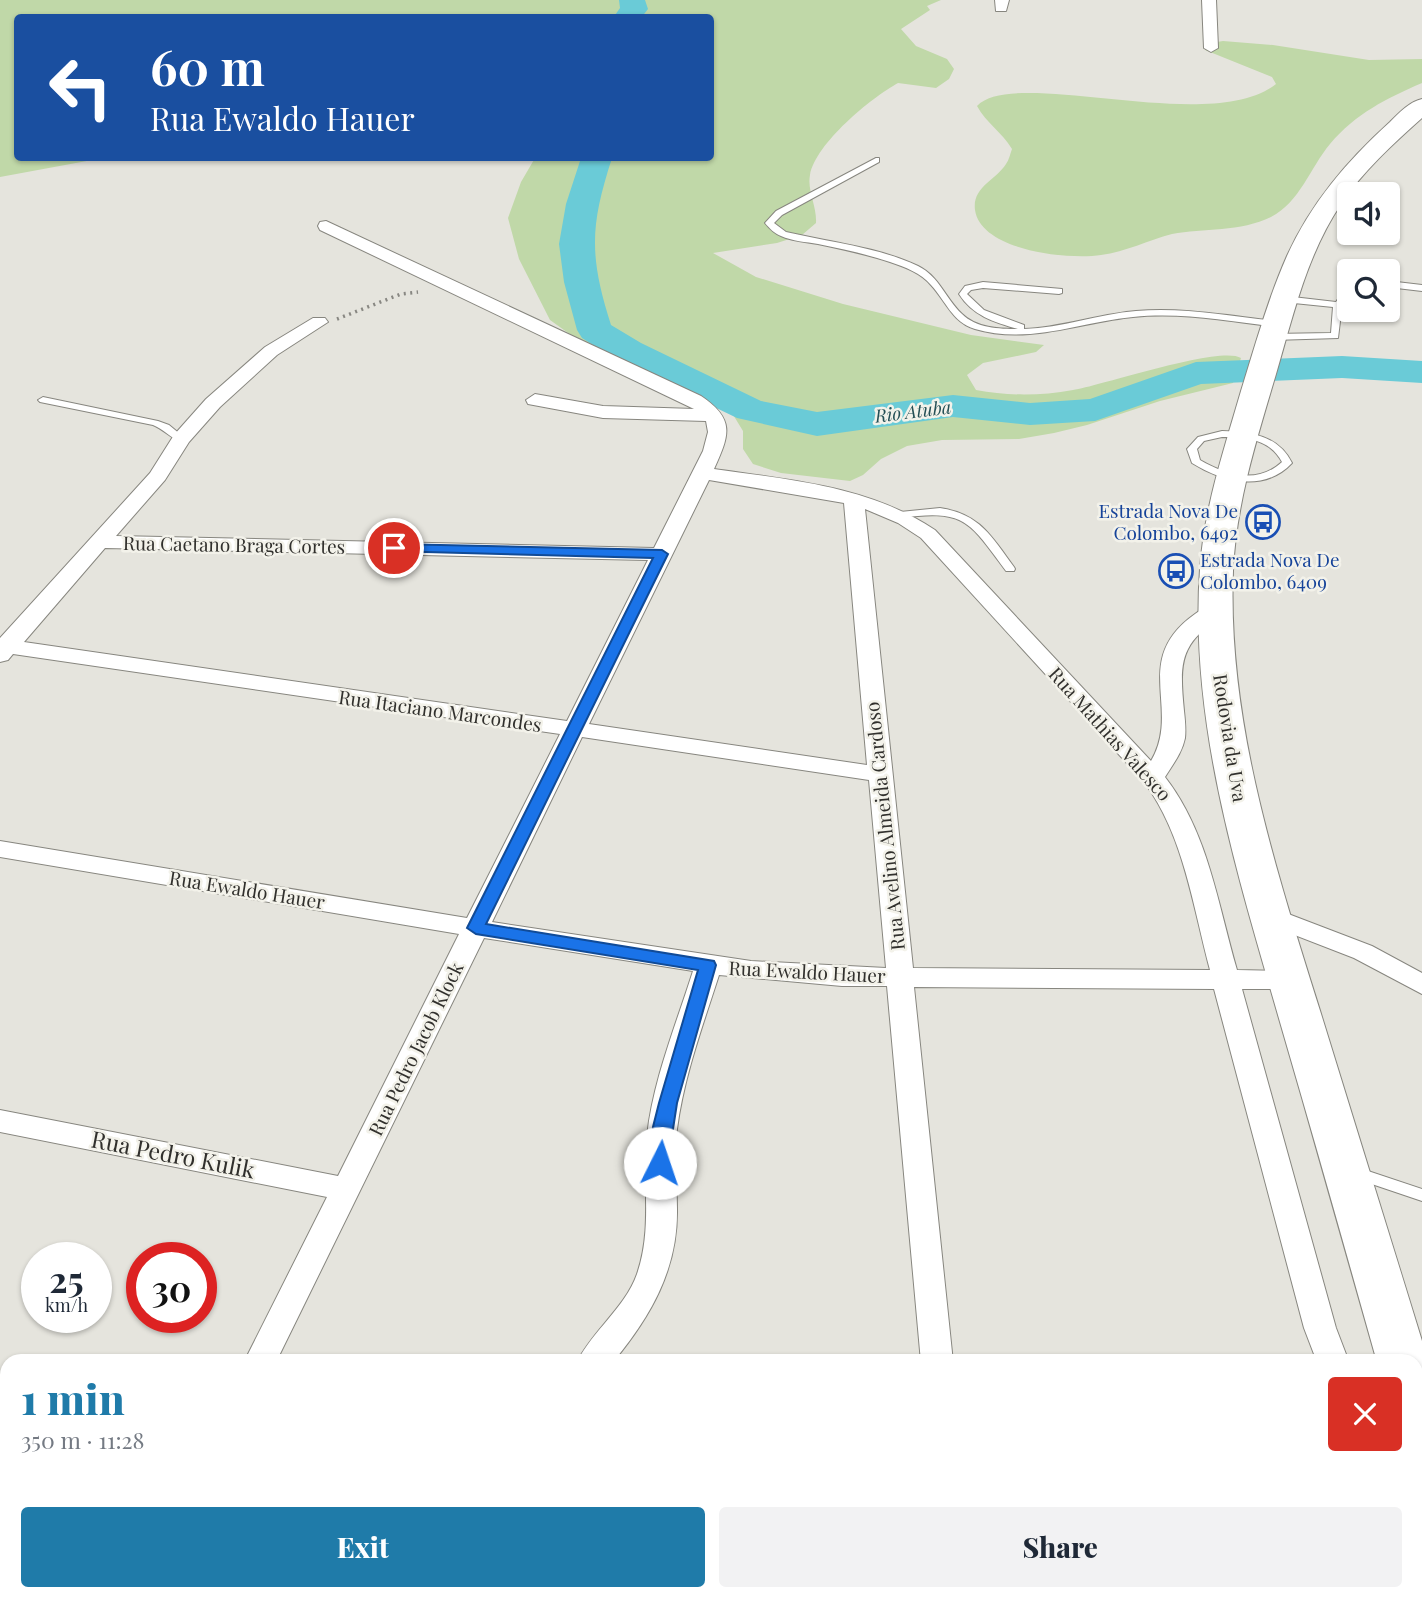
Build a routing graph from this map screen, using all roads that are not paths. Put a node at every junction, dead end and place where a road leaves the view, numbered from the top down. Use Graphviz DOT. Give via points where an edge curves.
graph roads {
  1 [pos="1209,0"];
  2 [pos="1212,48"];
  3 [pos="1422,106"];
  4 [pos="876,160"];
  5 [pos="326,226"];
  6 [pos="1400,285"];
  7 [pos="1422,288"];
  8 [pos="1059,291"];
  9 [pos="1284,299"];
  10 [pos="1337,305"];
  11 [pos="1337,315"];
  12 [pos="319,322"];
  13 [pos="1040,333"];
  14 [pos="1272,338"];
  15 [pos="43,400"];
  16 [pos="535,400"];
  17 [pos="714,415"];
  18 [pos="1243,433"];
  19 [pos="181,439"];
  20 [pos="702,472"];
  21 [pos="1232,478"];
  22 [pos="854,500"];
  23 [pos="900,515"];
  24 [pos="100,542"];
  25 [pos="662,554"];
  26 [pos="1010,569"];
  27 [pos="1216,608"];
  28 [pos="2,649"];
  29 [pos="574,731"];
  30 [pos="880,774"];
  31 [pos="1153,777"];
  32 [pos="0,849"];
  33 [pos="1270,915"];
  34 [pos="476,928"];
  35 [pos="708,965"];
  36 [pos="900,977"];
  37 [pos="1226,979"];
  38 [pos="1289,980"];
  39 [pos="1422,985"];
  40 [pos="0,1121"];
  41 [pos="1346,1169"];
  42 [pos="346,1189"];
  43 [pos="1422,1195"];
  44 [pos="264,1354"];
  45 [pos="599,1354"];
  46 [pos="936,1354"];
  47 [pos="1330,1354"];
  48 [pos="1401,1354"];
  1 -- 2 [label="street"];
  3 -- 9 [label="highway, Rodovia da Uva" via="1352,173 1328,205"];
  4 -- 13 [label="lane" via="779,213 769,223 783,233 905,264 927,275 960,320 990,330"];
  5 -- 17 [label="street" via="675,391"];
  6 -- 7 [label="lane"];
  8 -- 13 [label="lane" via="983,285 963,293 969,305 993,318"];
  9 -- 10 [label="lane"];
  9 -- 14 [label="highway, Rodovia da Uva"];
  11 -- 14 [label="lane" via="1335,336"];
  12 -- 19 [label="street" via="251,368"];
  13 -- 14 [label="lane" via="1134,314 1180,314"];
  14 -- 18 [label="highway, Rodovia da Uva"];
  15 -- 19 [label="lane" via="155,423"];
  16 -- 17 [label="street" via="603,412"];
  17 -- 20 [label="street, Rua Pedro Jacob Klock" via="717,440"];
  18 -- 21 [label="highway, Rodovia da Uva"];
  18 -- 21 [label="lane" via="1202,439 1192,449 1195,461"];
  18 -- 21 [label="lane" via="1283,451 1287,463 1278,473 1260,479"];
  19 -- 24 [label="street" via="158,476"];
  20 -- 22 [label="street, Rua Mathias Valesco"];
  20 -- 25 [label="street, Rua Pedro Jacob Klock"];
  21 -- 27 [label="highway, Rodovia da Uva" via="1220,534"];
  22 -- 23 [label="street, Rua Mathias Valesco"];
  22 -- 30 [label="street, Rua Avelino Almeida Cardoso"];
  23 -- 26 [label="lane" via="929,510 960,513 979,528"];
  23 -- 31 [label="street, Rua Mathias Valesco" via="928,534"];
  24 -- 25 [label="street, Rua Caetano Braga Cortes"];
  24 -- 28 [label="street"];
  25 -- 29 [label="street, Rua Pedro Jacob Klock"];
  27 -- 31 [label="street" via="1182,635 1174,650 1174,737"];
  27 -- 33 [label="highway, Rodovia da Uva" via="1228,746"];
  28 -- 29 [label="street, Rua Itaciano Marcondes"];
  29 -- 30 [label="street, Rua Itaciano Marcondes"];
  29 -- 34 [label="street, Rua Pedro Jacob Klock"];
  30 -- 36 [label="street, Rua Avelino Almeida Cardoso"];
  31 -- 37 [label="street, Rua Mathias Valesco" via="1185,830"];
  32 -- 34 [label="street, Rua Ewaldo Hauer"];
  33 -- 38 [label="highway, Rodovia da Uva"];
  33 -- 39 [label="street" via="1363,951"];
  34 -- 35 [label="street, Rua Ewaldo Hauer"];
  34 -- 42 [label="street, Rua Pedro Jacob Klock"];
  35 -- 36 [label="street, Rua Ewaldo Hauer" via="797,975"];
  35 -- 45 [label="street" via="663,1127 656,1264 639,1305"];
  36 -- 37 [label="street, Rua Ewaldo Hauer"];
  36 -- 46 [label="street, Rua Avelino Almeida Cardoso"];
  37 -- 38 [label="street, Rua Ewaldo Hauer"];
  37 -- 47 [label="street, Rua Mathias Valesco"];
  38 -- 41 [label="highway, Rodovia da Uva"];
  40 -- 42 [label="street, Rua Pedro Kulik"];
  41 -- 43 [label="lane"];
  41 -- 48 [label="highway, Rodovia da Uva"];
  42 -- 44 [label="street, Rua Pedro Jacob Klock"];
}
